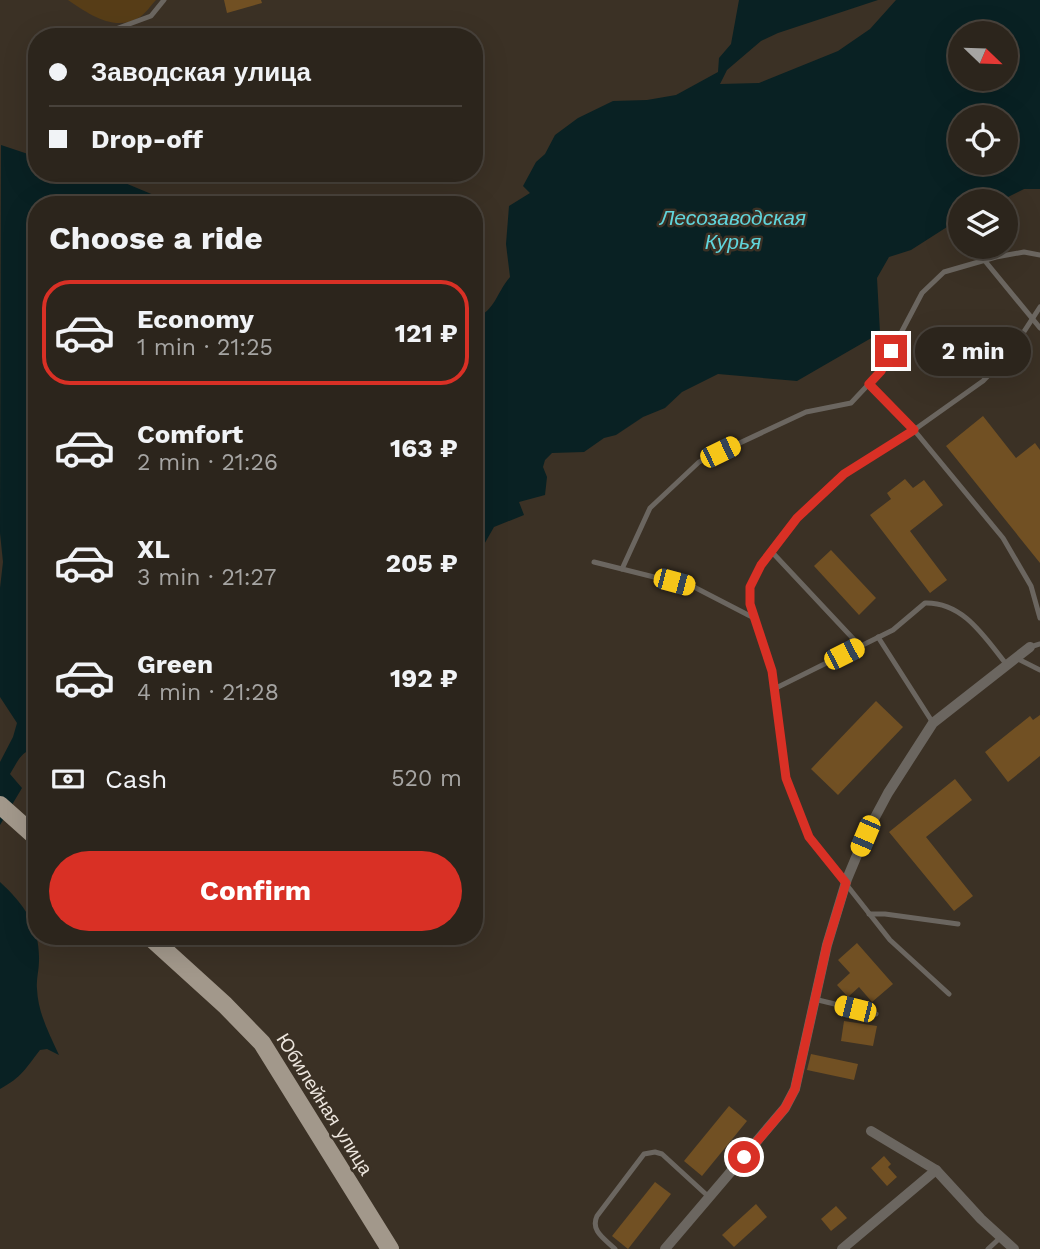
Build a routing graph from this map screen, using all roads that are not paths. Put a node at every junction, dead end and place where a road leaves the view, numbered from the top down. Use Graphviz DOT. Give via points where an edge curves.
graph roads {
  1 [pos="164,0"];
  2 [pos="118,28"];
  3 [pos="1040,255"];
  4 [pos="985,261"];
  5 [pos="1040,307"];
  6 [pos="1032,320"];
  7 [pos="1040,328"];
  8 [pos="869,384"];
  9 [pos="914,430"];
  10 [pos="771,551"];
  11 [pos="594,562"];
  12 [pos="622,569"];
  13 [pos="754,618"];
  14 [pos="1040,618"];
  15 [pos="878,637"];
  16 [pos="1035,645"];
  17 [pos="860,646"];
  18 [pos="1012,661"];
  19 [pos="1040,670"];
  20 [pos="774,690"];
  21 [pos="933,723"];
  22 [pos="0,805"];
  23 [pos="28,830"];
  24 [pos="846,883"];
  25 [pos="869,915"];
  26 [pos="958,924"];
  27 [pos="159,945"];
  28 [pos="949,994"];
  29 [pos="814,999"];
  30 [pos="876,1014"];
  31 [pos="871,1131"];
  32 [pos="936,1170"];
  33 [pos="710,1198"];
  34 [pos="1001,1237"];
  35 [pos="390,1249"];
  36 [pos="615,1249"];
  37 [pos="665,1249"];
  38 [pos="842,1249"];
  39 [pos="988,1249"];
  40 [pos="1014,1249"];
  1 -- 2 [label="lane" via="151,16"];
  3 -- 4 [label="lane" via="1024,252"];
  4 -- 6 [label="lane"];
  4 -- 8 [label="lane" via="944,272 922,293 881,371"];
  5 -- 6 [label="lane"];
  6 -- 7 [label="lane"];
  6 -- 9 [label="lane" via="983,382"];
  8 -- 9 [label="lane"];
  8 -- 12 [label="lane" via="850,403 806,412 699,462 650,508"];
  9 -- 10 [label="lane" via="844,474 797,518"];
  9 -- 14 [label="lane" via="1003,538 1031,586"];
  10 -- 13 [label="lane" via="750,587"];
  10 -- 17 [label="lane"];
  11 -- 12 [label="lane"];
  12 -- 13 [label="lane" via="694,587"];
  13 -- 20 [label="lane"];
  15 -- 17 [label="lane"];
  15 -- 18 [label="lane" via="925,603 934,603 967,617"];
  15 -- 21 [label="lane"];
  16 -- 18 [label="street"];
  17 -- 20 [label="lane"];
  18 -- 19 [label="lane"];
  18 -- 21 [label="street"];
  20 -- 24 [label="lane" via="786,778 809,837"];
  21 -- 24 [label="street" via="888,793"];
  22 -- 23 [label="main road"];
  24 -- 25 [label="lane"];
  24 -- 29 [label="street"];
  25 -- 26 [label="lane"];
  25 -- 28 [label="lane"];
  27 -- 35 [label="main road, Юбилейная улица" via="262,1043"];
  29 -- 30 [label="lane"];
  29 -- 33 [label="street" via="795,1089 785,1108"];
  31 -- 32 [label="street"];
  32 -- 34 [label="street"];
  32 -- 38 [label="street"];
  33 -- 36 [label="lane" via="662,1154 644,1154 594,1224"];
  33 -- 37 [label="street"];
  34 -- 39 [label="lane"];
  34 -- 40 [label="street"];
}
